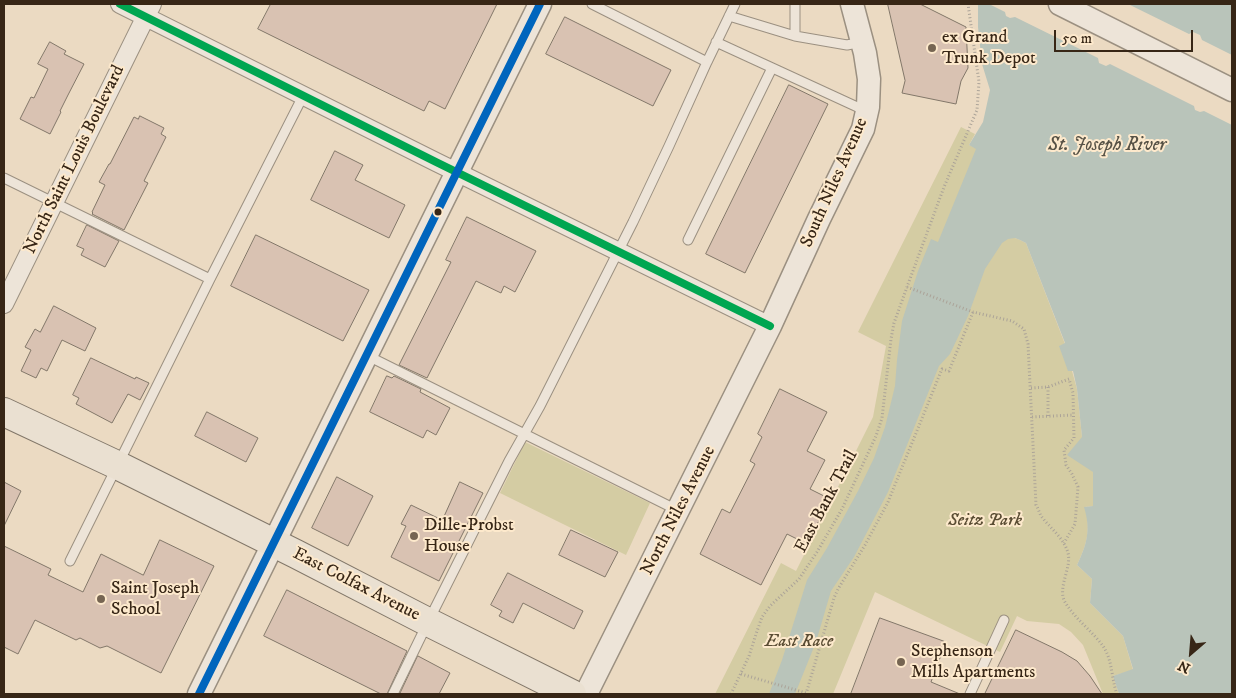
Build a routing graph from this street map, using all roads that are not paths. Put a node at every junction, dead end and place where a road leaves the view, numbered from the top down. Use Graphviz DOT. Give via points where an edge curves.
graph roads {
  1 [pos="120,4"];
  2 [pos="540,4"];
  3 [pos="592,4"];
  4 [pos="735,4"];
  5 [pos="795,4"];
  6 [pos="852,4"];
  7 [pos="1060,4"];
  8 [pos="149,10"];
  9 [pos="729,16"];
  10 [pos="795,36"];
  11 [pos="716,42"];
  12 [pos="862,42"];
  13 [pos="707,62"];
  14 [pos="772,68"];
  15 [pos="1232,90"];
  16 [pos="303,96"];
  17 [pos="867,112"];
  18 [pos="458,173"];
  19 [pos="4,178"];
  20 [pos="54,203"];
  21 [pos="688,240"];
  22 [pos="619,252"];
  23 [pos="210,279"];
  24 [pos="4,304"];
  25 [pos="770,326"];
  26 [pos="366,355"];
  27 [pos="4,412"];
  28 [pos="523,434"];
  29 [pos="117,466"];
  30 [pos="679,511"];
  31 [pos="274,543"];
  32 [pos="70,561"];
  33 [pos="1004,620"];
  34 [pos="428,622"];
  35 [pos="200,694"];
  36 [pos="393,694"];
  37 [pos="572,694"];
  38 [pos="586,694"];
  39 [pos="970,694"];
  1 -- 8 [label="street"];
  2 -- 18 [label="street"];
  3 -- 13 [label="lane"];
  4 -- 9 [label="lane"];
  5 -- 10 [label="lane"];
  6 -- 12 [label="street, South Niles Avenue"];
  7 -- 15 [label="street"];
  8 -- 16 [label="street"];
  8 -- 20 [label="street, North Saint Louis Boulevard"];
  9 -- 10 [label="lane"];
  9 -- 11 [label="lane"];
  10 -- 12 [label="lane" via="847,45"];
  11 -- 13 [label="lane"];
  11 -- 14 [label="lane"];
  12 -- 17 [label="street, South Niles Avenue" via="869,79"];
  13 -- 22 [label="lane"];
  14 -- 17 [label="lane"];
  14 -- 21 [label="lane"];
  16 -- 18 [label="street"];
  16 -- 23 [label="lane"];
  17 -- 25 [label="street, South Niles Avenue" via="854,149"];
  18 -- 22 [label="street"];
  18 -- 26 [label="street"];
  19 -- 20 [label="lane"];
  20 -- 23 [label="lane"];
  20 -- 24 [label="street, North Saint Louis Boulevard"];
  22 -- 25 [label="street"];
  22 -- 28 [label="lane"];
  23 -- 29 [label="lane"];
  25 -- 30 [label="street, North Niles Avenue"];
  26 -- 28 [label="lane"];
  26 -- 31 [label="street"];
  27 -- 29 [label="main road, East Colfax Avenue"];
  28 -- 30 [label="lane"];
  28 -- 34 [label="lane"];
  29 -- 31 [label="main road, East Colfax Avenue"];
  29 -- 32 [label="lane"];
  30 -- 38 [label="street, North Niles Avenue"];
  31 -- 34 [label="main road, East Colfax Avenue"];
  31 -- 35 [label="street"];
  33 -- 39 [label="lane"];
  34 -- 36 [label="lane"];
  34 -- 37 [label="main road, East Colfax Avenue"];
}
